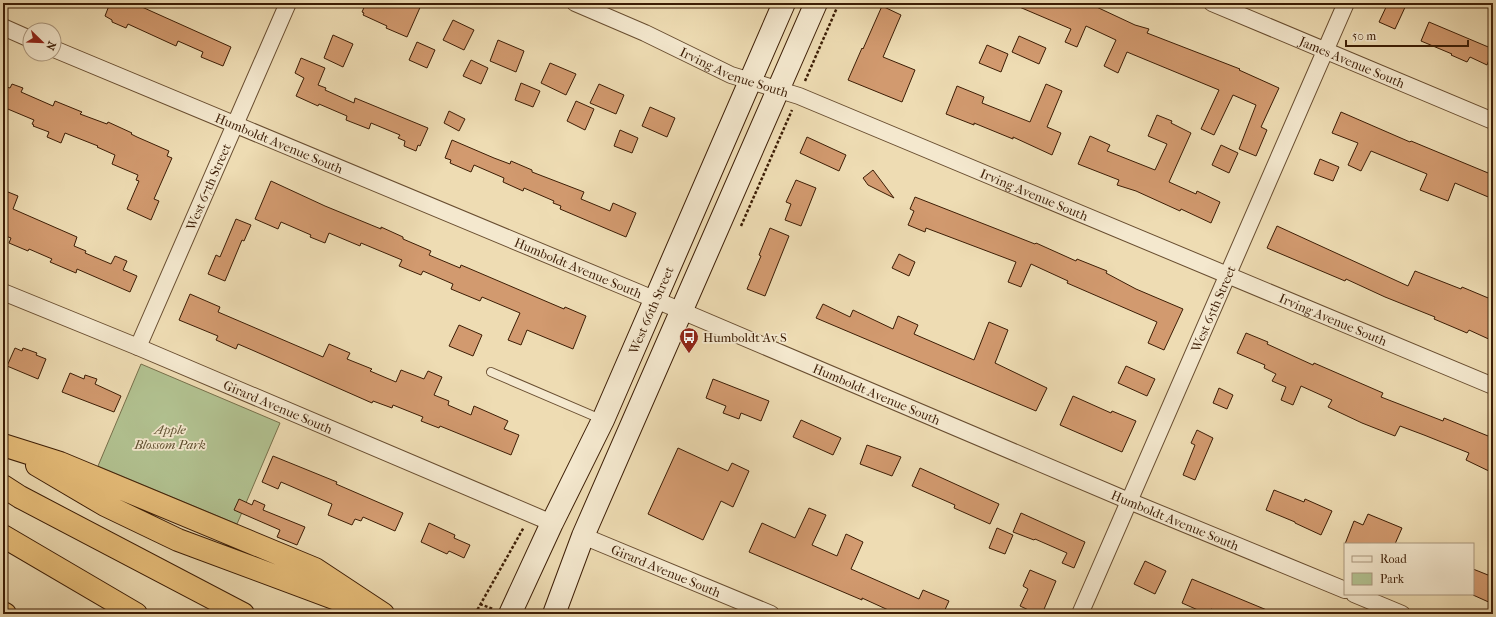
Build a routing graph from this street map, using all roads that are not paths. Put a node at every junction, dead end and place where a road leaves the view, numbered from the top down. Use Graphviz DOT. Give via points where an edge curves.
graph roads {
  1 [pos="288,3"];
  2 [pos="575,3"];
  3 [pos="784,3"];
  4 [pos="816,3"];
  5 [pos="1212,3"];
  6 [pos="1346,3"];
  7 [pos="3,27"];
  8 [pos="22,35"];
  9 [pos="1326,50"];
  10 [pos="62,52"];
  11 [pos="750,81"];
  12 [pos="789,93"];
  13 [pos="1493,121"];
  14 [pos="235,125"];
  15 [pos="1228,275"];
  16 [pos="3,292"];
  17 [pos="655,300"];
  18 [pos="681,312"];
  19 [pos="138,347"];
  20 [pos="492,372"];
  21 [pos="1493,386"];
  22 [pos="603,420"];
  23 [pos="3,445"];
  24 [pos="3,486"];
  25 [pos="1129,501"];
  26 [pos="552,523"];
  27 [pos="3,536"];
  28 [pos="583,536"];
  29 [pos="1344,590"];
  30 [pos="1356,595"];
  31 [pos="136,614"];
  32 [pos="243,614"];
  33 [pos="376,614"];
  34 [pos="383,614"];
  35 [pos="510,614"];
  36 [pos="554,614"];
  37 [pos="771,614"];
  38 [pos="1080,614"];
  39 [pos="1402,614"];
  1 -- 14 [label="street, West 67th Street"];
  2 -- 11 [label="street, Irving Avenue South" via="645,33 731,75"];
  3 -- 11 [label="main road, West 66th Street"];
  4 -- 12 [label="main road"];
  5 -- 9 [label="street, James Avenue South"];
  6 -- 9 [label="street, West 65th Street"];
  7 -- 8 [label="street"];
  9 -- 13 [label="street, James Avenue South"];
  9 -- 15 [label="street, West 65th Street"];
  10 -- 14 [label="street, Humboldt Avenue South"];
  11 -- 12 [label="street, Irving Avenue South"];
  11 -- 17 [label="main road, West 66th Street"];
  12 -- 15 [label="street, Irving Avenue South"];
  12 -- 18 [label="main road"];
  14 -- 17 [label="street, Humboldt Avenue South"];
  14 -- 19 [label="street, West 67th Street"];
  15 -- 21 [label="street, Irving Avenue South"];
  15 -- 25 [label="street, West 65th Street"];
  16 -- 19 [label="street, Girard Avenue South"];
  17 -- 18 [label="street, Humboldt Avenue South"];
  17 -- 22 [label="main road, West 66th Street"];
  18 -- 25 [label="street, Humboldt Avenue South"];
  18 -- 28 [label="main road"];
  19 -- 26 [label="street, Girard Avenue South"];
  20 -- 22 [label="lane"];
  22 -- 26 [label="main road, West 66th Street"];
  23 -- 33 [label="highway" via="104,505 178,540"];
  23 -- 34 [label="highway" via="60,463 315,569"];
  24 -- 32 [label="highway"];
  25 -- 29 [label="street, Humboldt Avenue South"];
  25 -- 38 [label="street, West 65th Street"];
  26 -- 35 [label="main road, West 66th Street"];
  27 -- 31 [label="highway"];
  28 -- 36 [label="main road"];
  28 -- 37 [label="street, Girard Avenue South"];
  30 -- 39 [label="street"];
}
